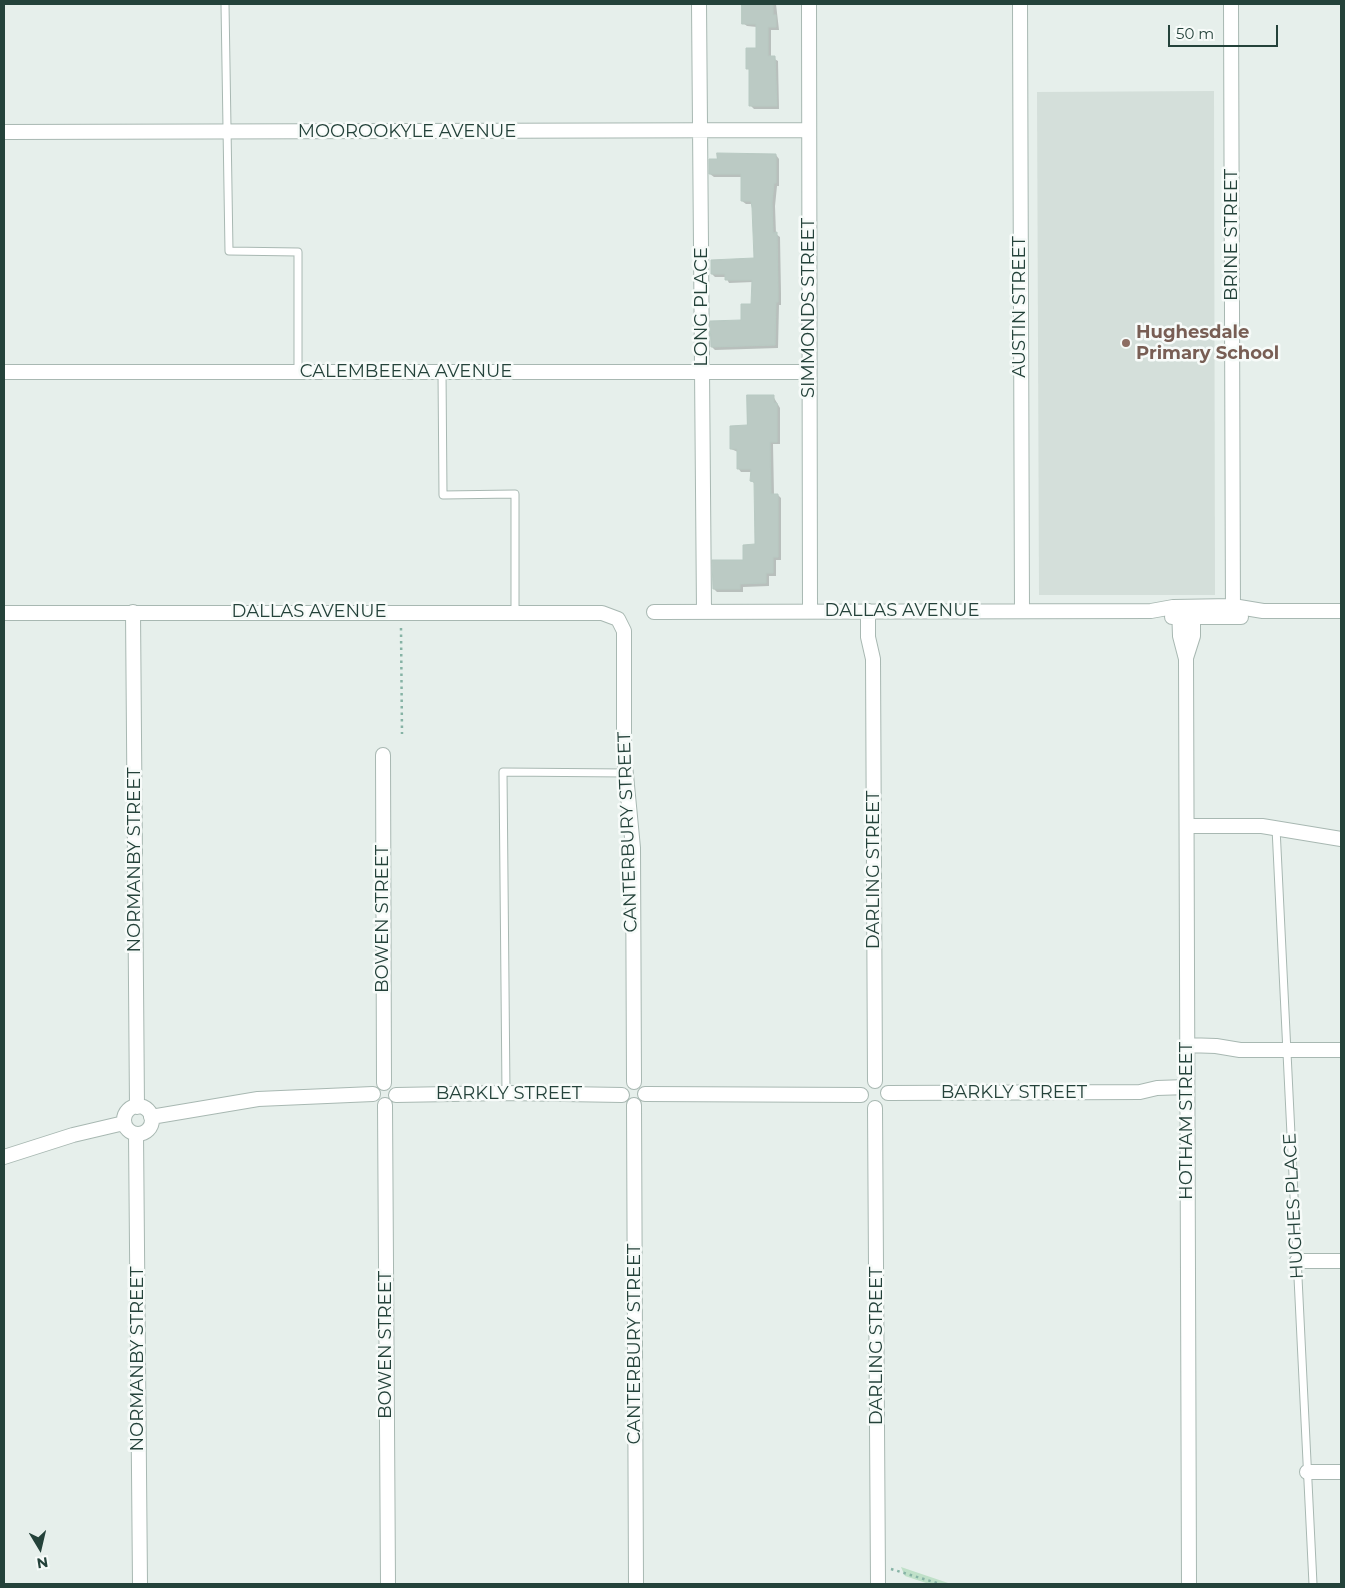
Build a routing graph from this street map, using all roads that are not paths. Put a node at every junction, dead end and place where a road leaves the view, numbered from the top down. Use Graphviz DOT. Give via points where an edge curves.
graph roads {
  1 [pos="226,4"];
  2 [pos="699,4"];
  3 [pos="809,4"];
  4 [pos="1020,4"];
  5 [pos="1231,4"];
  6 [pos="700,130"];
  7 [pos="809,130"];
  8 [pos="4,132"];
  9 [pos="227,133"];
  10 [pos="4,372"];
  11 [pos="298,372"];
  12 [pos="442,372"];
  13 [pos="702,372"];
  14 [pos="809,372"];
  15 [pos="1022,610"];
  16 [pos="704,611"];
  17 [pos="810,611"];
  18 [pos="873,611"];
  19 [pos="1341,611"];
  20 [pos="133,612"];
  21 [pos="515,612"];
  22 [pos="654,612"];
  23 [pos="1186,612"];
  24 [pos="1233,612"];
  25 [pos="4,613"];
  26 [pos="614,616"];
  27 [pos="383,755"];
  28 [pos="626,773"];
  29 [pos="1187,826"];
  30 [pos="1276,827"];
  31 [pos="1341,839"];
  32 [pos="1187,1050"];
  33 [pos="1287,1050"];
  34 [pos="1341,1050"];
  35 [pos="875,1081"];
  36 [pos="634,1082"];
  37 [pos="384,1083"];
  38 [pos="1187,1092"];
  39 [pos="506,1093"];
  40 [pos="888,1093"];
  41 [pos="373,1094"];
  42 [pos="645,1094"];
  43 [pos="396,1095"];
  44 [pos="622,1095"];
  45 [pos="862,1095"];
  46 [pos="385,1105"];
  47 [pos="634,1105"];
  48 [pos="137,1107"];
  49 [pos="875,1108"];
  50 [pos="151,1117"];
  51 [pos="124,1123"];
  52 [pos="136,1134"];
  53 [pos="4,1157"];
  54 [pos="1297,1261"];
  55 [pos="1341,1261"];
  56 [pos="1307,1472"];
  57 [pos="1341,1472"];
  58 [pos="140,1584"];
  59 [pos="388,1584"];
  60 [pos="636,1584"];
  61 [pos="878,1584"];
  62 [pos="1189,1584"];
  63 [pos="1313,1584"];
  1 -- 9 [label="lane"];
  2 -- 6 [label="street, LONG PLACE"];
  3 -- 7 [label="street, SIMMONDS STREET"];
  4 -- 15 [label="street, AUSTIN STREET"];
  5 -- 24 [label="street, BRINE STREET"];
  6 -- 7 [label="street, MOOROOKYLE AVENUE"];
  6 -- 9 [label="street, MOOROOKYLE AVENUE"];
  6 -- 13 [label="street, LONG PLACE"];
  7 -- 14 [label="street, SIMMONDS STREET"];
  8 -- 9 [label="street, MOOROOKYLE AVENUE"];
  9 -- 11 [label="lane" via="229,251 298,252"];
  10 -- 11 [label="street, CALEMBEENA AVENUE"];
  11 -- 12 [label="street, CALEMBEENA AVENUE"];
  12 -- 13 [label="street, CALEMBEENA AVENUE"];
  12 -- 21 [label="lane" via="443,495 515,494"];
  13 -- 14 [label="street, CALEMBEENA AVENUE"];
  13 -- 16 [label="street, LONG PLACE"];
  14 -- 17 [label="street, SIMMONDS STREET"];
  15 -- 18 [label="street, DALLAS AVENUE"];
  15 -- 23 [label="street, DALLAS AVENUE"];
  16 -- 17 [label="street, DALLAS AVENUE"];
  16 -- 22 [label="street, DALLAS AVENUE"];
  17 -- 18 [label="street, DALLAS AVENUE"];
  18 -- 35 [label="street, DARLING STREET" via="877,636 873,659"];
  19 -- 24 [label="street, DALLAS AVENUE"];
  20 -- 21 [label="street, DALLAS AVENUE"];
  20 -- 25 [label="street, DALLAS AVENUE"];
  20 -- 48 [label="street, NORMANBY STREET"];
  21 -- 26 [label="street, DALLAS AVENUE" via="602,612"];
  23 -- 24 [label="street, DALLAS AVENUE"];
  23 -- 29 [label="street, HOTHAM STREET" via="1180,636 1186,659"];
  26 -- 28 [label="street, CANTERBURY STREET" via="624,631"];
  27 -- 37 [label="street, BOWEN STREET"];
  28 -- 36 [label="street, CANTERBURY STREET" via="632,848"];
  28 -- 39 [label="lane" via="503,772"];
  29 -- 30 [label="street"];
  29 -- 32 [label="street, HOTHAM STREET"];
  30 -- 31 [label="street"];
  30 -- 33 [label="lane, HUGHES PLACE"];
  32 -- 33 [label="street" via="1216,1054 1240,1050"];
  32 -- 38 [label="street, HOTHAM STREET"];
  33 -- 34 [label="street"];
  33 -- 54 [label="lane, HUGHES PLACE"];
  35 -- 40 [label="street" via="885,1086"];
  35 -- 45 [label="street" via="864,1086"];
  36 -- 42 [label="street"];
  36 -- 44 [label="street" via="624,1087"];
  37 -- 41 [label="street" via="378,1085"];
  37 -- 43 [label="street" via="391,1085"];
  38 -- 40 [label="street, BARKLY STREET" via="1157,1097 1140,1092"];
  38 -- 62 [label="street, HOTHAM STREET"];
  39 -- 43 [label="street, BARKLY STREET"];
  39 -- 44 [label="street, BARKLY STREET"];
  40 -- 49 [label="street" via="886,1101"];
  41 -- 46 [label="street" via="378,1103"];
  41 -- 50 [label="street" via="258,1099"];
  42 -- 45 [label="street"];
  42 -- 47 [label="street" via="640,1103"];
  43 -- 46 [label="street"];
  44 -- 47 [label="street" via="627,1103"];
  45 -- 49 [label="street" via="864,1102"];
  46 -- 59 [label="street, BOWEN STREET"];
  47 -- 60 [label="street, CANTERBURY STREET"];
  48 -- 50 [label="street" via="146,1109"];
  48 -- 51 [label="street" via="128,1110"];
  49 -- 61 [label="street, DARLING STREET"];
  50 -- 52 [label="street" via="148,1129"];
  51 -- 52 [label="street"];
  51 -- 53 [label="street" via="72,1135"];
  52 -- 58 [label="street, NORMANBY STREET"];
  54 -- 55 [label="street"];
  54 -- 56 [label="lane, HUGHES PLACE"];
  56 -- 57 [label="street"];
  56 -- 63 [label="lane, HUGHES PLACE"];
}
